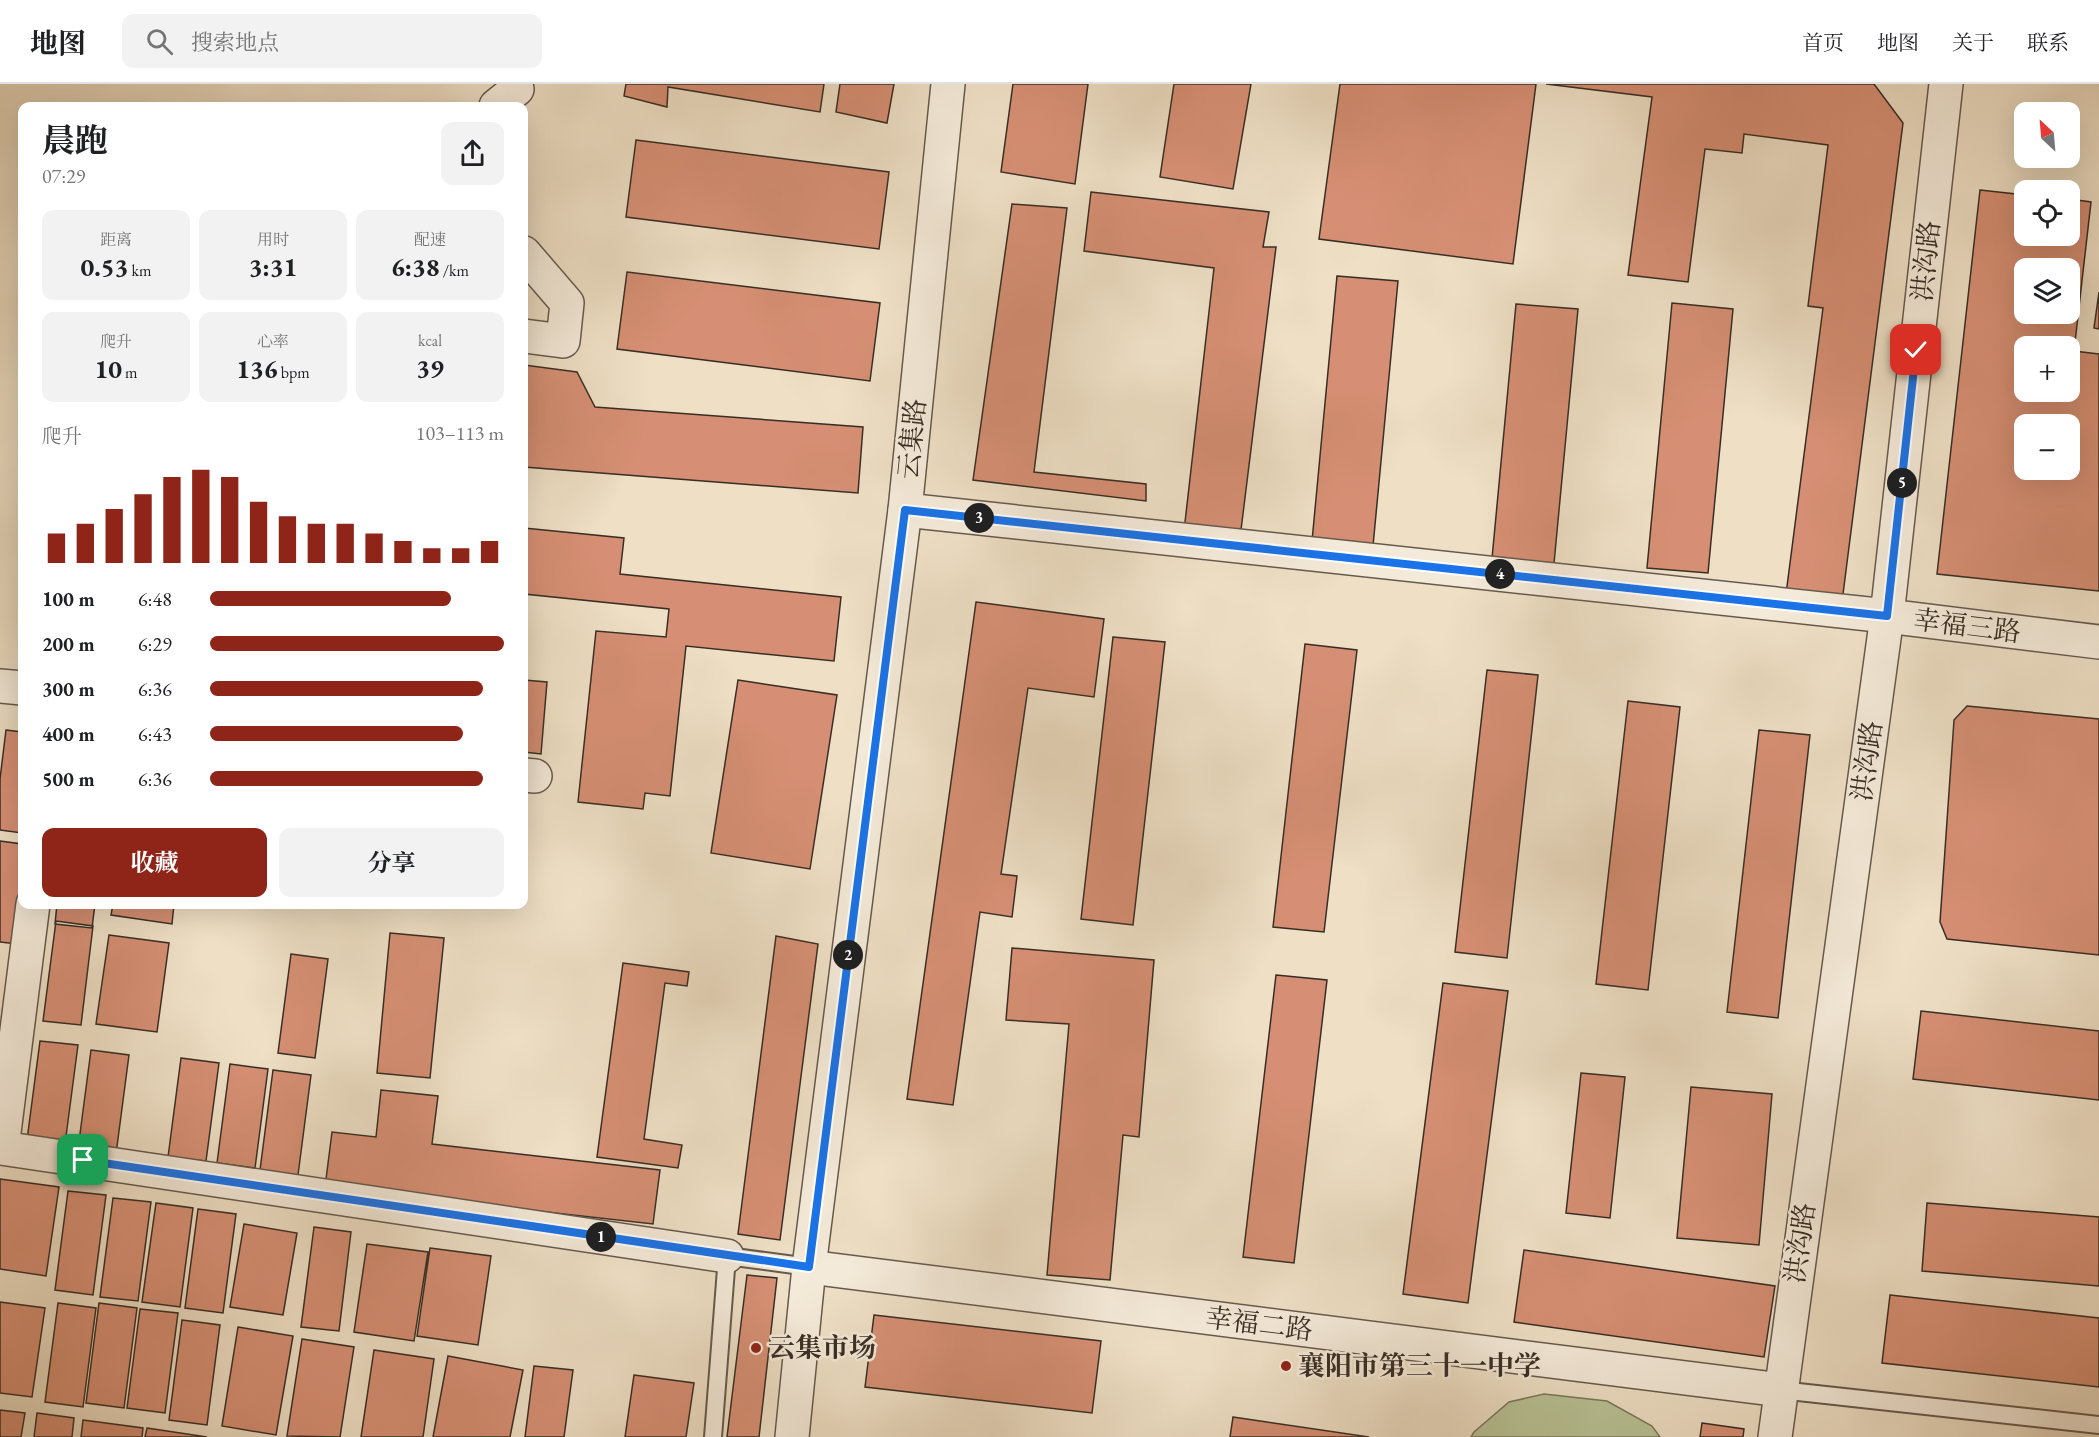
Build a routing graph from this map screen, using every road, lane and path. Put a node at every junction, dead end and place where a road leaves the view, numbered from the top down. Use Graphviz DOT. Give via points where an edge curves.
graph roads {
  1 [pos="515,84"];
  2 [pos="948,84"];
  3 [pos="1946,84"];
  4 [pos="501,102"];
  5 [pos="528,258"];
  6 [pos="528,336"];
  7 [pos="905,510"];
  8 [pos="1887,616"];
  9 [pos="2099,642"];
  10 [pos="0,686"];
  11 [pos="18,688"];
  12 [pos="32,909"];
  13 [pos="727,1256"];
  14 [pos="809,1267"];
  15 [pos="1780,1390"];
  16 [pos="2099,1425"];
  17 [pos="713,1437"];
  18 [pos="792,1437"];
  19 [pos="1775,1437"];
  1 -- 4 [label="street" via="517,89"];
  2 -- 7 [label="street, 云集路"];
  3 -- 8 [label="street, 洪沟路"];
  5 -- 6 [label="street" via="567,303 564,341"];
  7 -- 8 [label="street, 幸福三路"];
  7 -- 14 [label="street, 云集路"];
  8 -- 9 [label="street, 幸福三路"];
  8 -- 15 [label="street, 洪沟路"];
  10 -- 11 [label="street"];
  12 -- 13 [label="street" via="2,1148"];
  13 -- 14 [label="lane"];
  13 -- 17 [label="lane"];
  14 -- 15 [label="street, 幸福二路"];
  14 -- 18 [label="street, 云集路"];
  15 -- 16 [label="lane"];
  15 -- 19 [label="street, 洪沟路"];
}
